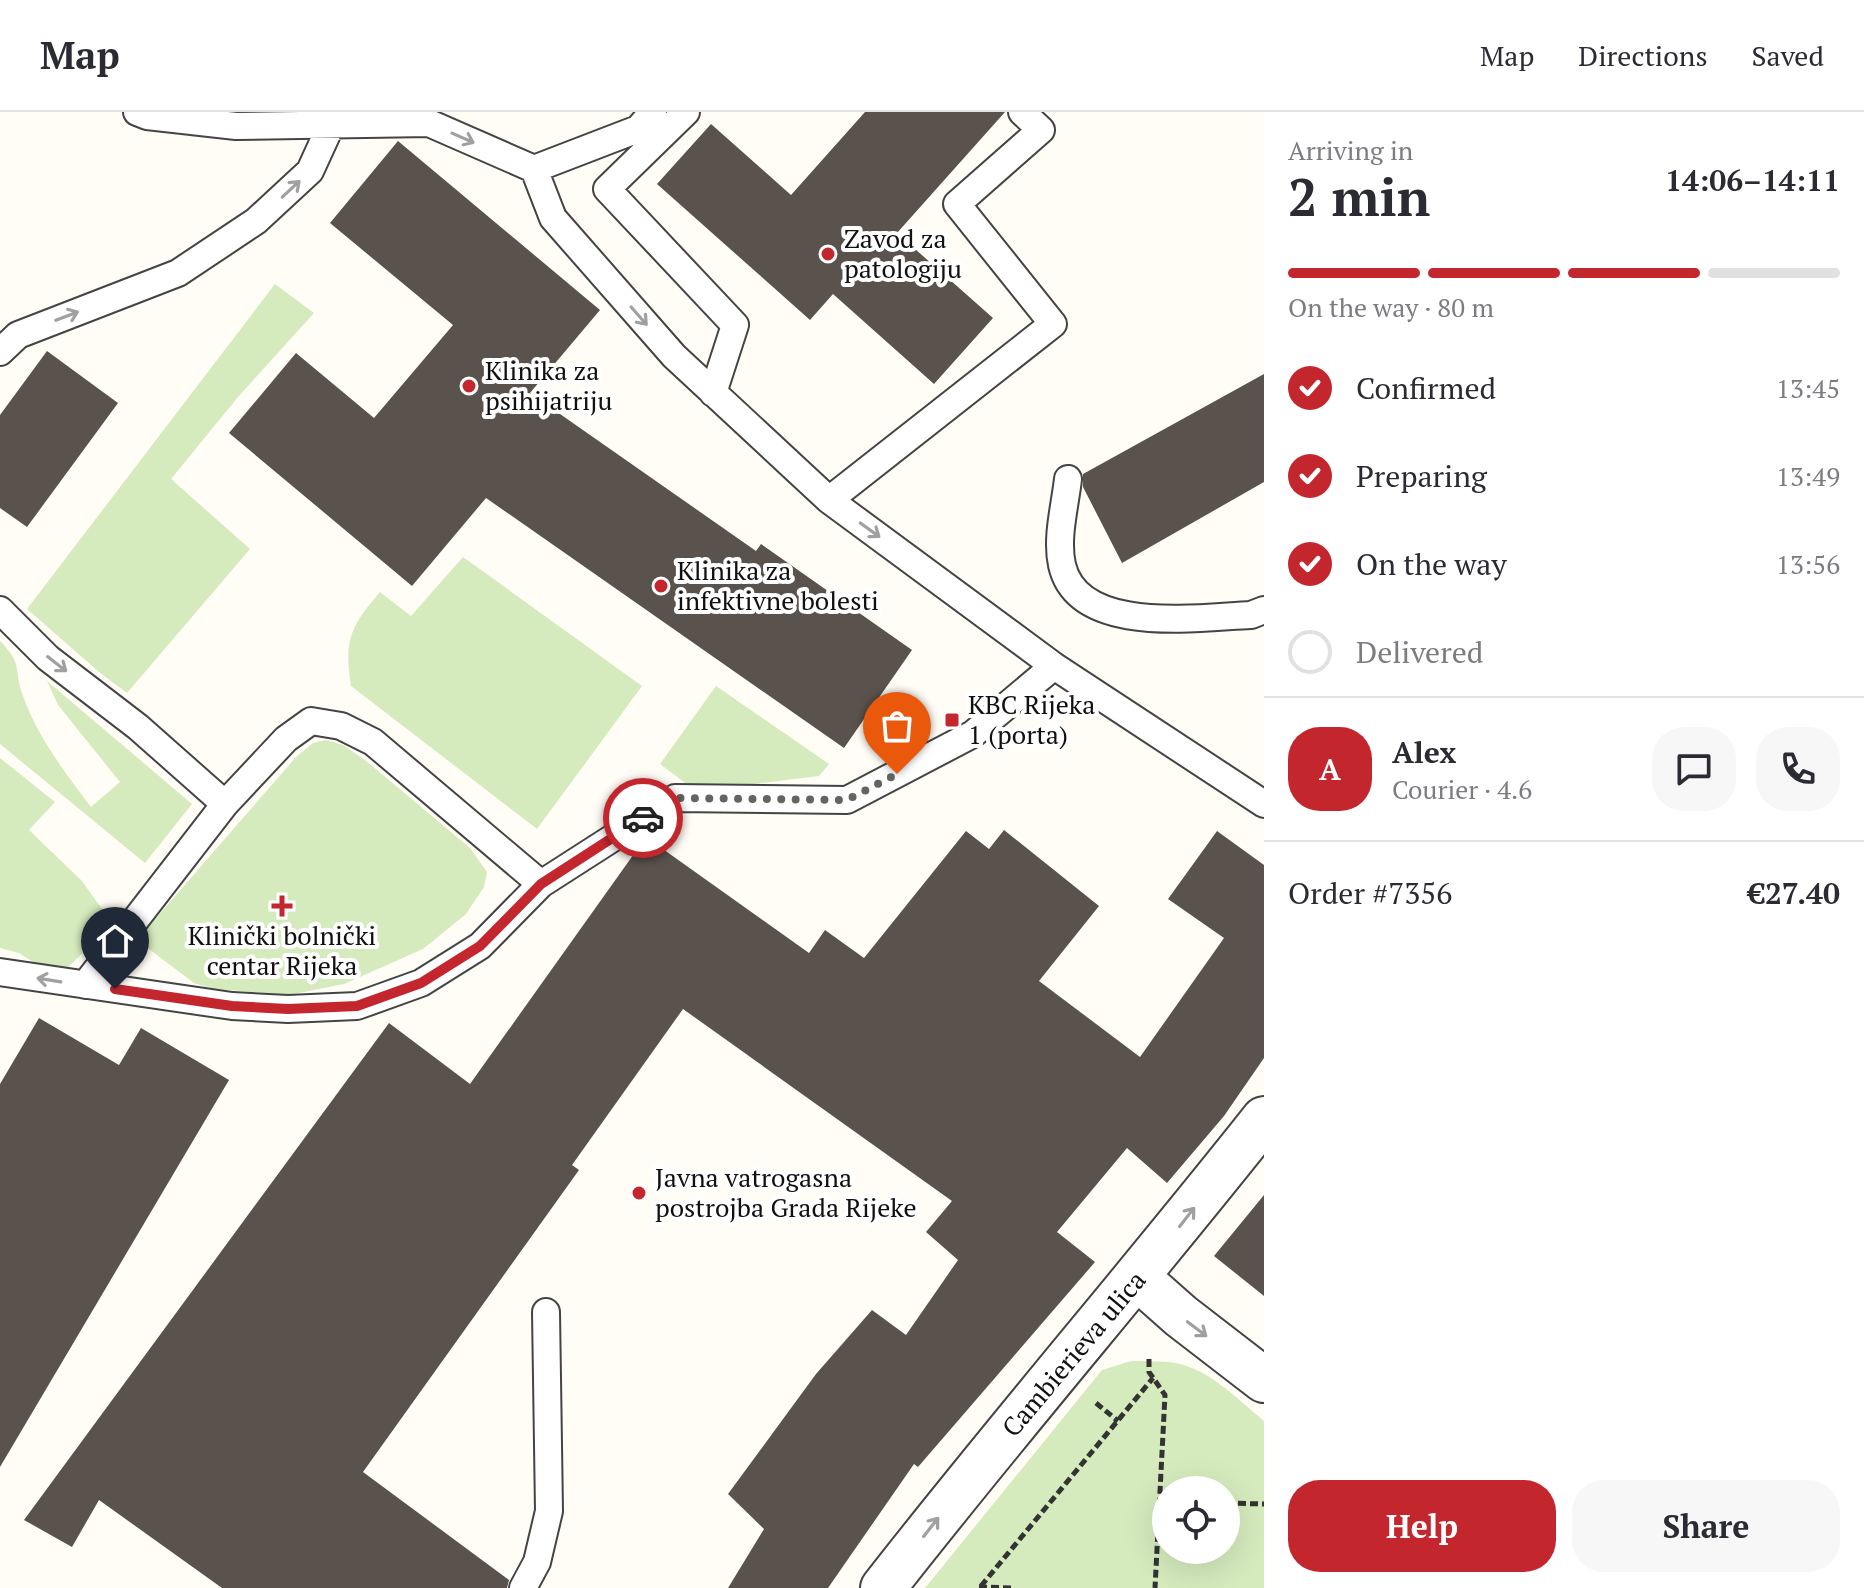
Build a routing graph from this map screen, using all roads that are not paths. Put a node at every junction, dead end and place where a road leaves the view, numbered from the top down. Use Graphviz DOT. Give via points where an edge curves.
graph roads {
  1 [pos="137,112"];
  2 [pos="653,112"];
  3 [pos="686,112"];
  4 [pos="1022,112"];
  5 [pos="200,117"];
  6 [pos="430,118"];
  7 [pos="332,123"];
  8 [pos="534,169"];
  9 [pos="0,352"];
  10 [pos="713,393"];
  11 [pos="1068,479"];
  12 [pos="829,500"];
  13 [pos="0,610"];
  14 [pos="1264,610"];
  15 [pos="1054,666"];
  16 [pos="225,804"];
  17 [pos="1264,804"];
  18 [pos="541,884"];
  19 [pos="0,972"];
  20 [pos="85,985"];
  21 [pos="1264,1119"];
  22 [pos="1138,1278"];
  23 [pos="546,1312"];
  24 [pos="1264,1380"];
  25 [pos="523,1588"];
  26 [pos="883,1588"];
  1 -- 5 [label="lane"];
  2 -- 8 [label="lane" via="638,129"];
  3 -- 10 [label="lane" via="607,189 735,325"];
  4 -- 12 [label="lane" via="1041,130 957,204 1053,324"];
  5 -- 7 [label="lane" via="236,126"];
  6 -- 7 [label="lane"];
  6 -- 8 [label="lane, one-way"];
  9 -- 7 [label="lane, one-way" via="18,335 178,273 256,221 310,171"];
  8 -- 10 [label="lane, one-way" via="553,218"];
  10 -- 12 [label="lane"];
  11 -- 14 [label="lane" via="1059,546 1062,569 1077,593 1108,612 1153,619"];
  12 -- 15 [label="lane, one-way"];
  13 -- 16 [label="lane, one-way" via="48,658 138,727"];
  15 -- 17 [label="lane"];
  15 -- 18 [label="lane" via="973,734 847,800 675,798"];
  16 -- 18 [label="lane" via="286,739 311,721 341,726 373,742"];
  16 -- 20 [label="lane"];
  18 -- 20 [label="lane" via="480,946 421,983 357,1006 232,1006"];
  20 -- 19 [label="lane, one-way"];
  22 -- 21 [label="street, Cambierieva ulica, one-way"];
  22 -- 24 [label="street, one-way"];
  26 -- 22 [label="street, Cambierieva ulica, one-way"];
  23 -- 25 [label="lane" via="549,1511 537,1562"];
}
